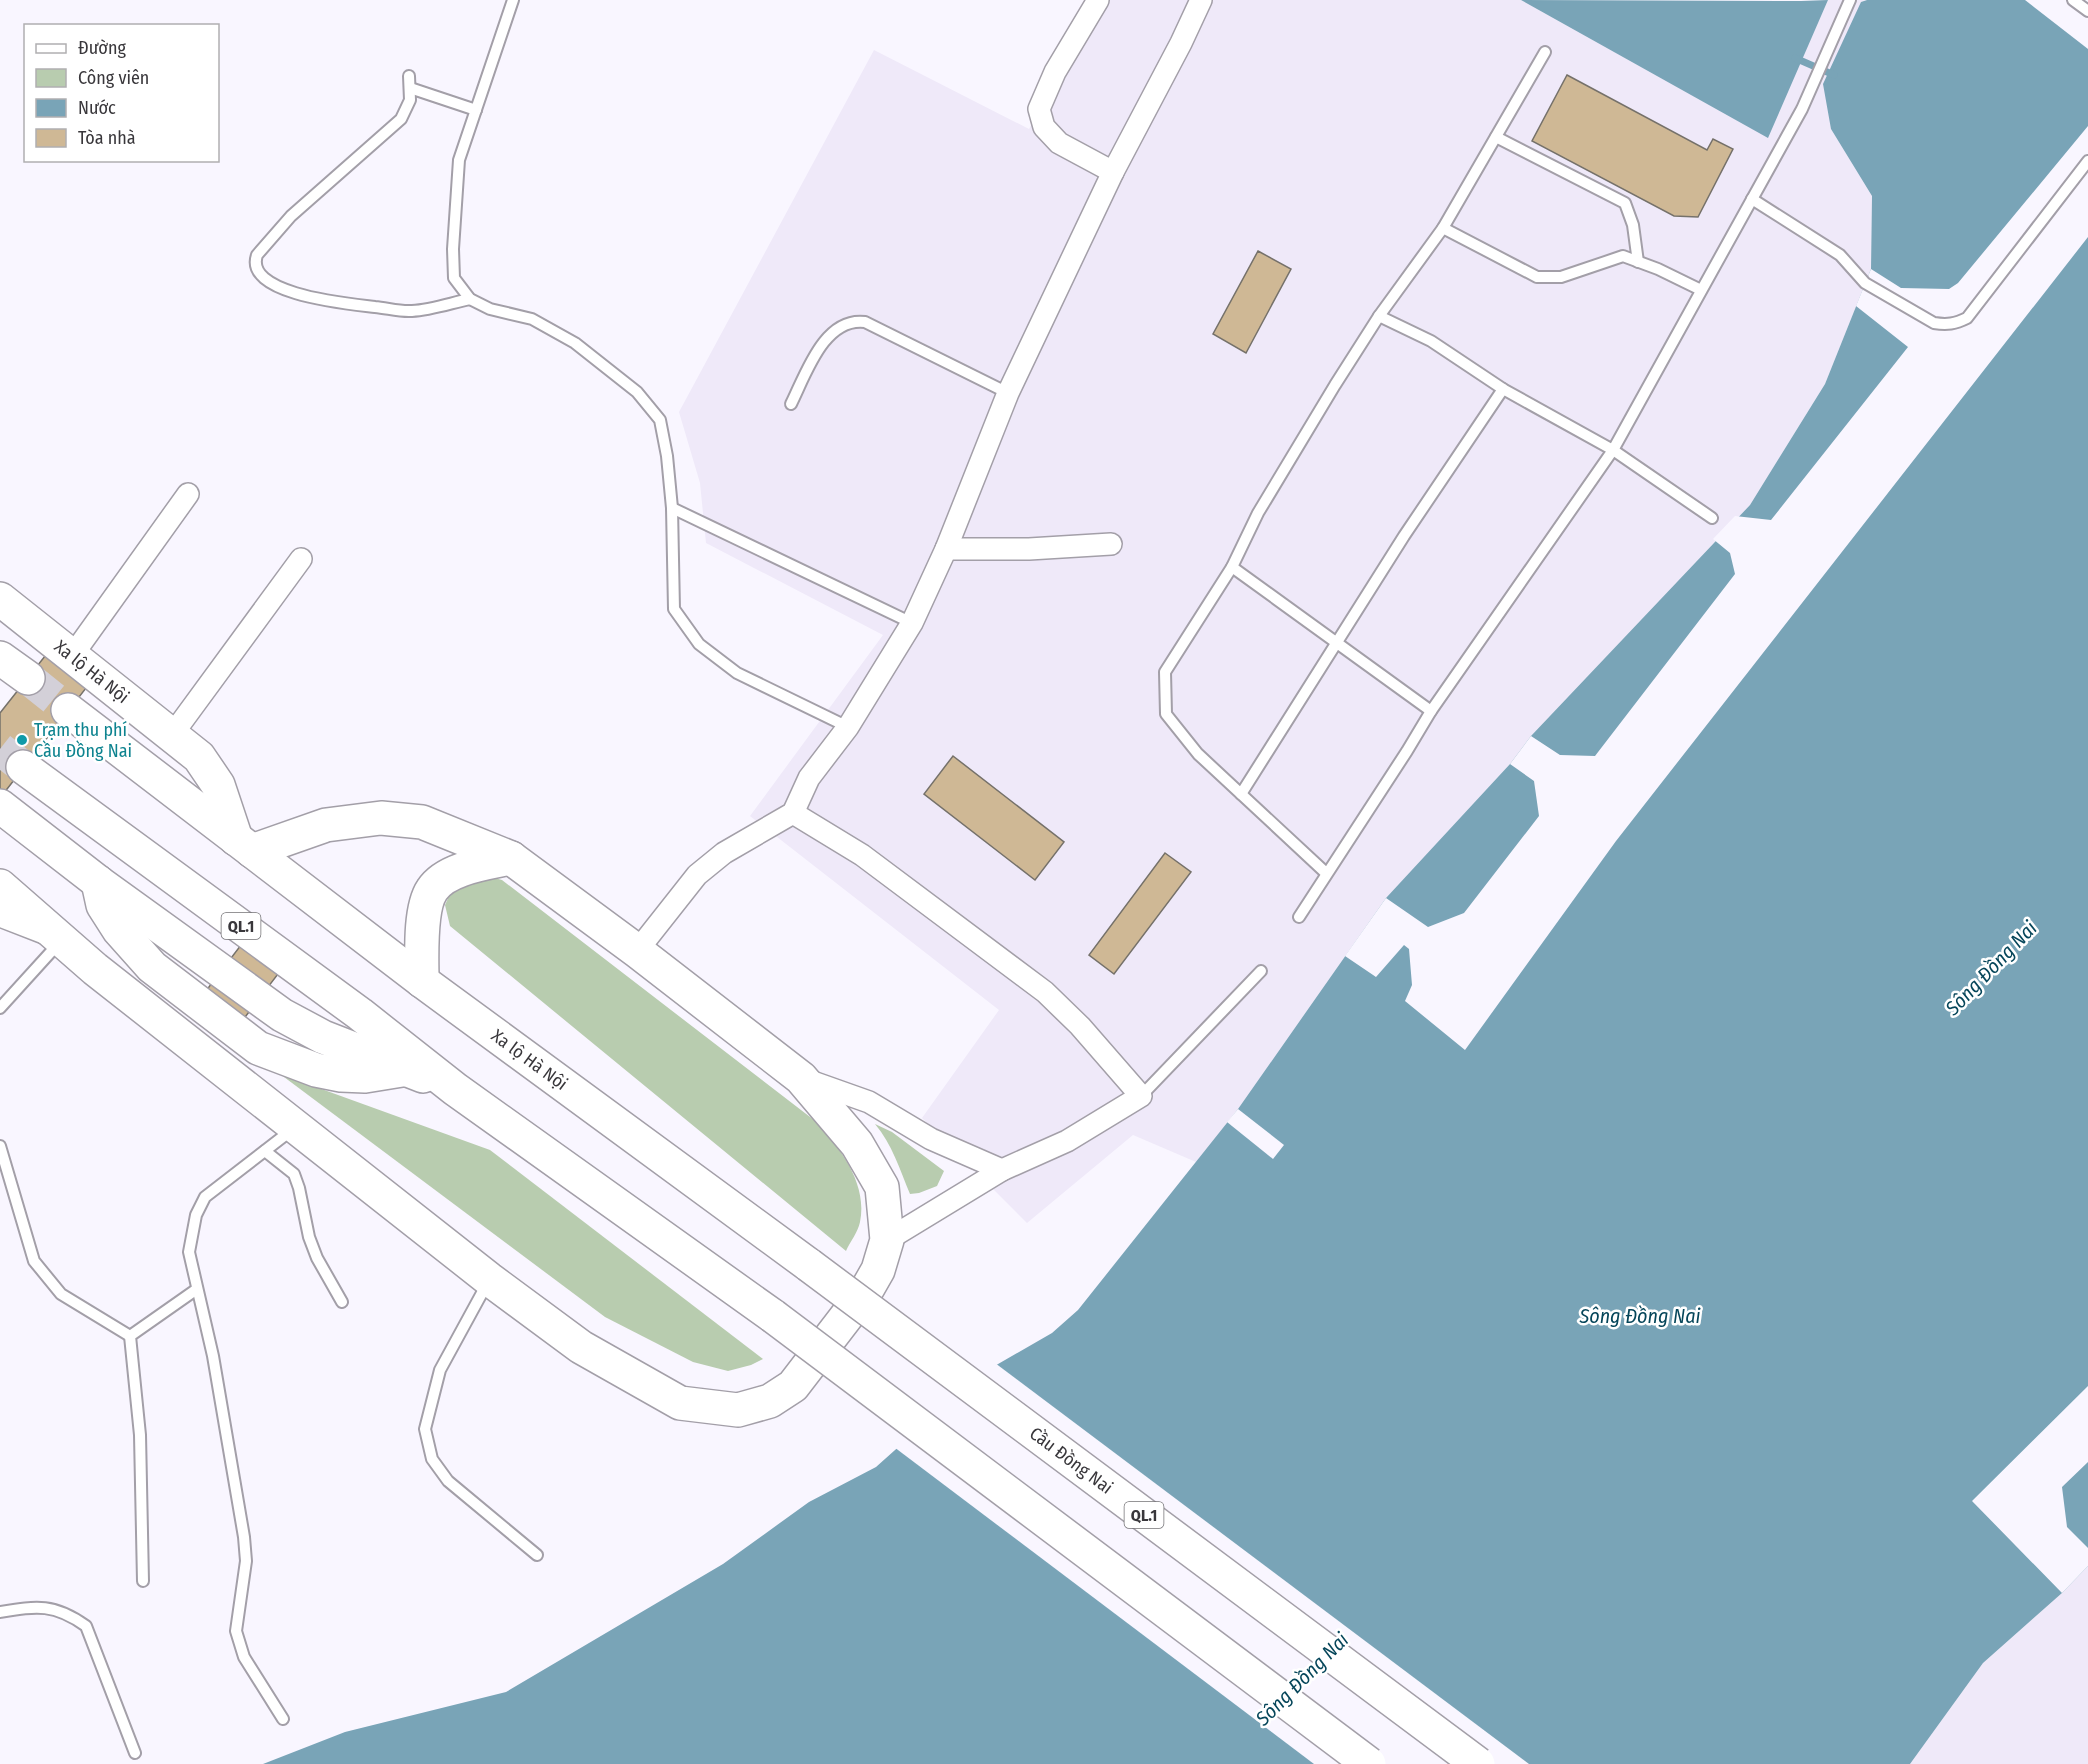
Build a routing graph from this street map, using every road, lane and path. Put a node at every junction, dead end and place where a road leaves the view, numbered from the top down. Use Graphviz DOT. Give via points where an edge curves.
graph roads {
  1 [pos="513,0"];
  2 [pos="1098,0"];
  3 [pos="1201,0"];
  4 [pos="2073,0"];
  5 [pos="1849,2"];
  6 [pos="2088,11"];
  7 [pos="1545,52"];
  8 [pos="409,76"];
  9 [pos="410,88"];
  10 [pos="476,110"];
  11 [pos="1496,137"];
  12 [pos="2088,161"];
  13 [pos="1113,172"];
  14 [pos="1752,199"];
  15 [pos="1443,228"];
  16 [pos="1638,262"];
  17 [pos="1701,290"];
  18 [pos="470,299"];
  19 [pos="1379,316"];
  20 [pos="1503,389"];
  21 [pos="1008,393"];
  22 [pos="791,405"];
  23 [pos="1614,450"];
  24 [pos="188,494"];
  25 [pos="672,508"];
  26 [pos="1712,518"];
  27 [pos="1111,544"];
  28 [pos="946,549"];
  29 [pos="301,559"];
  30 [pos="1232,567"];
  31 [pos="0,599"];
  32 [pos="912,623"];
  33 [pos="1338,643"];
  34 [pos="72,656"];
  35 [pos="0,658"];
  36 [pos="28,678"];
  37 [pos="68,710"];
  38 [pos="1431,711"];
  39 [pos="848,727"];
  40 [pos="172,735"];
  41 [pos="24,767"];
  42 [pos="1241,794"];
  43 [pos="0,806"];
  44 [pos="793,813"];
  45 [pos="244,845"];
  46 [pos="511,858"];
  47 [pos="1326,873"];
  48 [pos="0,886"];
  49 [pos="0,916"];
  50 [pos="1299,917"];
  51 [pos="62,940"];
  52 [pos="638,951"];
  53 [pos="1261,971"];
  54 [pos="422,981"];
  55 [pos="0,1008"];
  56 [pos="801,1078"];
  57 [pos="455,1089"];
  58 [pos="1141,1096"];
  59 [pos="295,1127"];
  60 [pos="0,1146"];
  61 [pos="265,1151"];
  62 [pos="1002,1170"];
  63 [pos="886,1240"];
  64 [pos="809,1265"];
  65 [pos="489,1279"];
  66 [pos="197,1289"];
  67 [pos="342,1302"];
  68 [pos="130,1336"];
  69 [pos="537,1555"];
  70 [pos="143,1581"];
  71 [pos="0,1612"];
  72 [pos="283,1719"];
  73 [pos="135,1753"];
  74 [pos="1369,1764"];
  75 [pos="1478,1764"];
  1 -- 10 [label="lane"];
  2 -- 13 [label="street" via="1054,72 1039,109 1044,127 1059,143"];
  3 -- 13 [label="street"];
  4 -- 6 [label="lane"];
  5 -- 14 [label="lane" via="1802,109"];
  7 -- 11 [label="lane"];
  8 -- 9 [label="lane"];
  9 -- 10 [label="lane"];
  9 -- 18 [label="lane" via="410,100 401,119 291,216 257,255 256,268 263,279 303,297 343,304 411,311"];
  10 -- 18 [label="lane" via="459,160 453,249 454,278"];
  11 -- 15 [label="lane"];
  11 -- 16 [label="lane" via="1625,203 1633,225"];
  12 -- 14 [label="lane" via="1967,318 1946,325 1934,323 1865,283 1839,255"];
  13 -- 21 [label="street"];
  14 -- 17 [label="lane"];
  15 -- 16 [label="lane" via="1537,277 1561,277 1623,256"];
  15 -- 19 [label="lane"];
  16 -- 17 [label="lane"];
  17 -- 23 [label="lane"];
  18 -- 25 [label="lane" via="490,309 532,319 558,333 637,392 660,420"];
  19 -- 20 [label="lane" via="1431,341"];
  19 -- 30 [label="lane" via="1258,513"];
  20 -- 23 [label="lane"];
  20 -- 33 [label="lane"];
  21 -- 22 [label="lane" via="865,322 853,320 824,339"];
  21 -- 28 [label="street"];
  23 -- 26 [label="lane"];
  23 -- 38 [label="lane"];
  24 -- 34 [label="street"];
  25 -- 32 [label="lane"];
  25 -- 39 [label="lane" via="674,609 699,644 737,673"];
  27 -- 28 [label="street"];
  28 -- 32 [label="street"];
  29 -- 40 [label="street"];
  30 -- 33 [label="lane"];
  30 -- 42 [label="lane" via="1165,672 1165,693 1166,714 1198,754"];
  31 -- 34 [label="highway, Xa lộ Hà Nội"];
  32 -- 39 [label="street"];
  33 -- 38 [label="lane"];
  33 -- 42 [label="lane"];
  34 -- 40 [label="highway, Xa lộ Hà Nội"];
  35 -- 36 [label="highway"];
  37 -- 45 [label="highway, Xa lộ Hà Nội / QL.1"];
  38 -- 47 [label="lane"];
  39 -- 44 [label="street" via="808,778"];
  40 -- 45 [label="highway, Xa lộ Hà Nội" via="210,770"];
  41 -- 57 [label="highway, QL.1" via="360,1014"];
  42 -- 47 [label="lane"];
  43 -- 57 [label="highway, QL.1" via="98,882 103,905 152,967 258,1048 315,1070 365,1076 406,1070"];
  44 -- 52 [label="street" via="724,853 697,875"];
  44 -- 58 [label="street" via="862,855 1046,992"];
  45 -- 46 [label="highway" via="326,825 381,818 422,822"];
  45 -- 54 [label="highway, Xa lộ Hà Nội / QL.1"];
  46 -- 52 [label="highway"];
  46 -- 54 [label="highway" via="448,876 432,890 423,914"];
  47 -- 50 [label="lane"];
  48 -- 51 [label="highway"];
  49 -- 51 [label="street"];
  51 -- 55 [label="lane"];
  51 -- 59 [label="highway"];
  52 -- 56 [label="highway"];
  53 -- 58 [label="lane"];
  54 -- 64 [label="highway, Xa lộ Hà Nội / QL.1"];
  56 -- 62 [label="street" via="869,1102 931,1139"];
  56 -- 63 [label="highway" via="856,1144 882,1187"];
  57 -- 74 [label="highway, QL.1, bridge" via="773,1316"];
  58 -- 62 [label="street" via="1067,1141"];
  59 -- 61 [label="lane"];
  59 -- 65 [label="highway"];
  60 -- 68 [label="lane" via="34,1261 61,1294"];
  61 -- 66 [label="lane" via="205,1197 196,1215 189,1252"];
  61 -- 67 [label="lane" via="294,1174 309,1237"];
  62 -- 63 [label="street"];
  63 -- 65 [label="highway" via="878,1270 866,1291 793,1386 770,1401 738,1410 680,1403 580,1347"];
  64 -- 75 [label="highway, Cầu Đồng Nai / QL.1, bridge"];
  65 -- 69 [label="lane" via="440,1370 425,1429 432,1459 448,1481"];
  66 -- 68 [label="lane"];
  66 -- 72 [label="lane" via="213,1356 244,1537 246,1561 236,1630 244,1658"];
  68 -- 70 [label="lane" via="140,1435"];
  71 -- 73 [label="lane" via="47,1608 68,1613 86,1626"];
}
